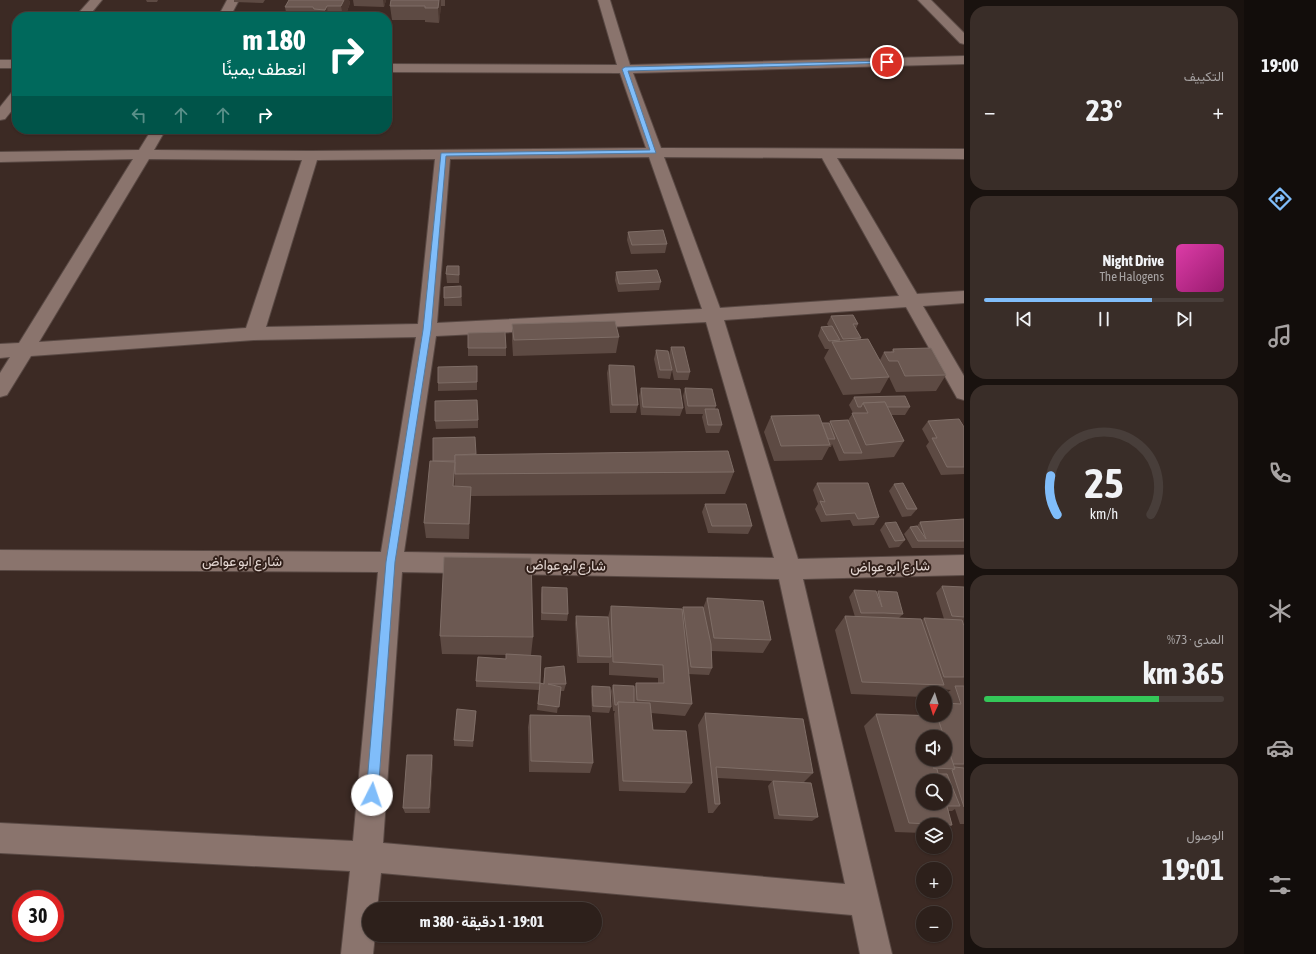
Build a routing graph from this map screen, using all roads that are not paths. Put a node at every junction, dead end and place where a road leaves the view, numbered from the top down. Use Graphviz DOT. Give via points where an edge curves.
graph roads {
  1 [pos="96,0"];
  2 [pos="233,0"];
  3 [pos="604,0"];
  4 [pos="924,0"];
  5 [pos="85,12"];
  6 [pos="227,12"];
  7 [pos="964,40"];
  8 [pos="964,60"];
  9 [pos="0,64"];
  10 [pos="12,64"];
  11 [pos="392,68"];
  12 [pos="625,69"];
  13 [pos="12,101"];
  14 [pos="0,116"];
  15 [pos="156,134"];
  16 [pos="654,152"];
  17 [pos="827,153"];
  18 [pos="144,154"];
  19 [pos="443,154"];
  20 [pos="964,154"];
  21 [pos="311,156"];
  22 [pos="0,157"];
  23 [pos="964,297"];
  24 [pos="911,302"];
  25 [pos="713,315"];
  26 [pos="427,330"];
  27 [pos="254,334"];
  28 [pos="24,348"];
  29 [pos="0,351"];
  30 [pos="0,390"];
  31 [pos="964,393"];
  32 [pos="0,560"];
  33 [pos="390,562"];
  34 [pos="964,564"];
  35 [pos="789,569"];
  36 [pos="0,838"];
  37 [pos="367,857"];
  38 [pos="864,901"];
  39 [pos="357,954"];
  40 [pos="876,954"];
  1 -- 5 [label="street"];
  2 -- 6 [label="street"];
  3 -- 12 [label="street"];
  4 -- 7 [label="street"];
  8 -- 12 [label="street"];
  9 -- 10 [label="street"];
  11 -- 12 [label="street"];
  12 -- 16 [label="street"];
  13 -- 14 [label="street"];
  15 -- 18 [label="street"];
  16 -- 17 [label="street"];
  16 -- 19 [label="street"];
  16 -- 25 [label="street"];
  17 -- 20 [label="street"];
  17 -- 24 [label="street"];
  18 -- 21 [label="street"];
  18 -- 22 [label="street"];
  18 -- 28 [label="street"];
  19 -- 21 [label="street"];
  19 -- 26 [label="street"];
  21 -- 27 [label="street"];
  23 -- 24 [label="street"];
  24 -- 25 [label="street"];
  24 -- 31 [label="street"];
  25 -- 26 [label="street"];
  25 -- 35 [label="street"];
  26 -- 27 [label="street"];
  26 -- 33 [label="street"];
  27 -- 28 [label="street"];
  28 -- 29 [label="street"];
  28 -- 30 [label="street"];
  32 -- 33 [label="street, شارع ابو عواض"];
  33 -- 35 [label="street, شارع ابو عواض"];
  33 -- 37 [label="street"];
  34 -- 35 [label="street, شارع ابو عواض"];
  35 -- 38 [label="street"];
  36 -- 37 [label="street"];
  37 -- 38 [label="street"];
  37 -- 39 [label="street"];
  38 -- 40 [label="street"];
}
